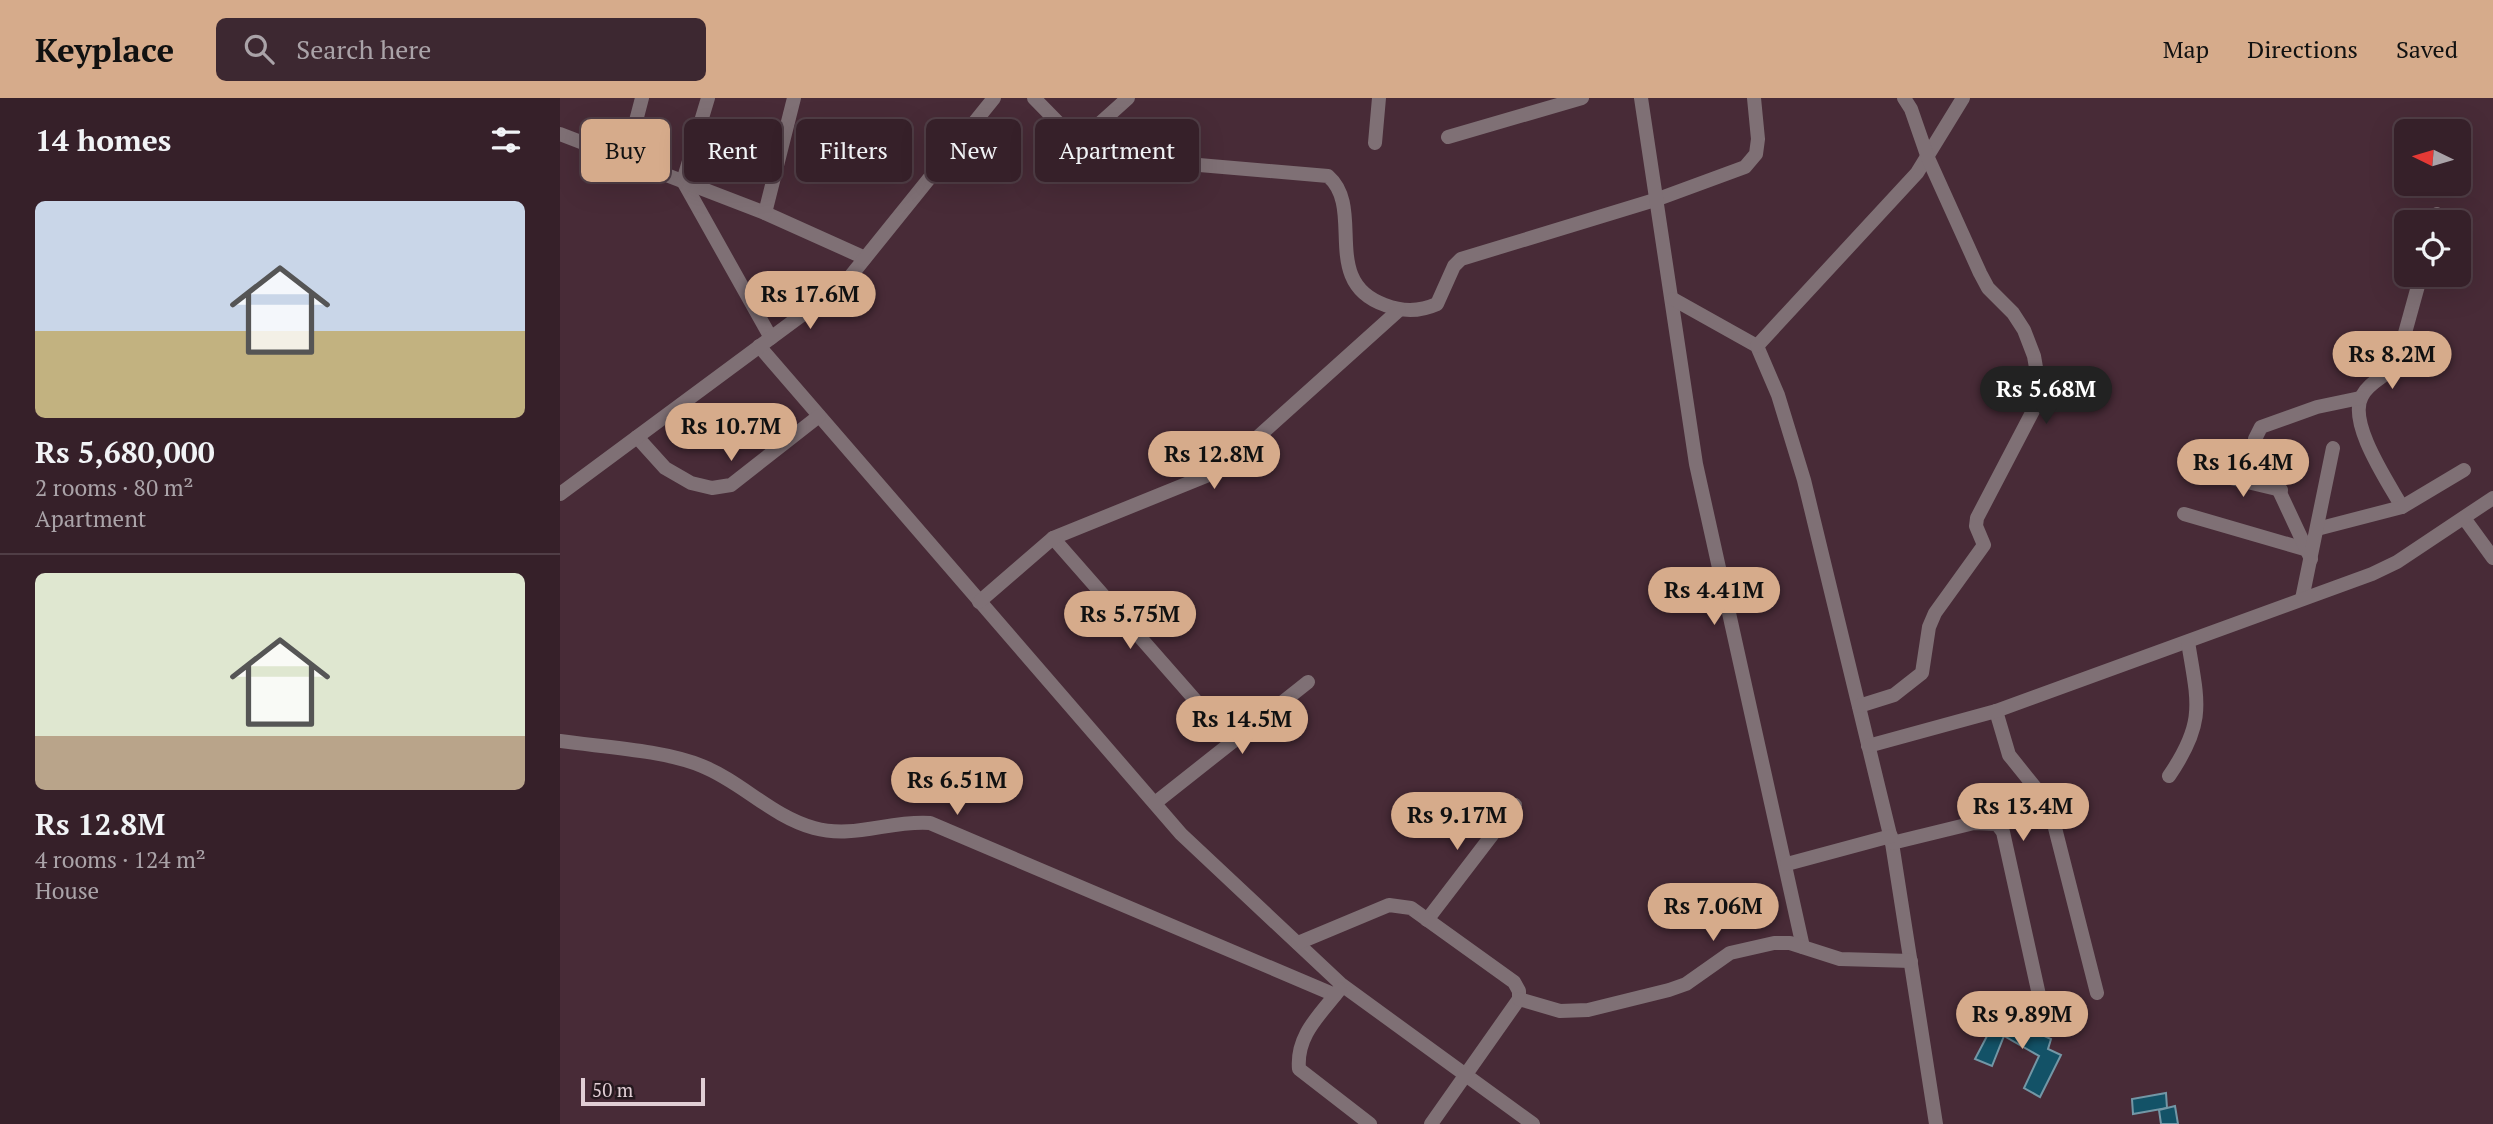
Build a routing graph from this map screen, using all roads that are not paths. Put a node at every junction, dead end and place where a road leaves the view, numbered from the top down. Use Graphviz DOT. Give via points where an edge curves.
graph roads {
  1 [pos="642,98"];
  2 [pos="708,98"];
  3 [pos="794,98"];
  4 [pos="994,98"];
  5 [pos="1034,98"];
  6 [pos="1128,98"];
  7 [pos="1379,98"];
  8 [pos="1583,98"];
  9 [pos="1641,98"];
  10 [pos="1754,98"];
  11 [pos="1904,98"];
  12 [pos="1963,98"];
  13 [pos="636,119"];
  14 [pos="1055,119"];
  15 [pos="1105,119"];
  16 [pos="560,134"];
  17 [pos="1448,137"];
  18 [pos="581,142"];
  19 [pos="1375,143"];
  20 [pos="1928,158"];
  21 [pos="1199,164"];
  22 [pos="670,176"];
  23 [pos="683,181"];
  24 [pos="1658,199"];
  25 [pos="765,213"];
  26 [pos="865,258"];
  27 [pos="2418,287"];
  28 [pos="1673,299"];
  29 [pos="1399,310"];
  30 [pos="765,342"];
  31 [pos="1757,346"];
  32 [pos="2360,398"];
  33 [pos="819,416"];
  34 [pos="637,437"];
  35 [pos="2333,448"];
  36 [pos="2464,470"];
  37 [pos="2214,474"];
  38 [pos="2281,490"];
  39 [pos="560,494"];
  40 [pos="2493,498"];
  41 [pos="2402,507"];
  42 [pos="2183,514"];
  43 [pos="2464,518"];
  44 [pos="2317,529"];
  45 [pos="1053,538"];
  46 [pos="2310,554"];
  47 [pos="2493,558"];
  48 [pos="2302,599"];
  49 [pos="979,602"];
  50 [pos="2188,642"];
  51 [pos="1308,682"];
  52 [pos="1859,706"];
  53 [pos="1996,711"];
  54 [pos="560,741"];
  55 [pos="1233,741"];
  56 [pos="1868,746"];
  57 [pos="2169,776"];
  58 [pos="1154,803"];
  59 [pos="1515,805"];
  60 [pos="1892,840"];
  61 [pos="1787,864"];
  62 [pos="1427,919"];
  63 [pos="1298,943"];
  64 [pos="1803,947"];
  65 [pos="1911,961"];
  66 [pos="1339,990"];
  67 [pos="2097,993"];
  68 [pos="1519,999"];
  69 [pos="2041,1004"];
  70 [pos="1466,1075"];
  71 [pos="1370,1124"];
  72 [pos="1431,1124"];
  73 [pos="1533,1124"];
  74 [pos="1936,1124"];
  1 -- 13 [label="street"];
  2 -- 23 [label="street"];
  3 -- 25 [label="street"];
  4 -- 26 [label="street"];
  5 -- 14 [label="street"];
  6 -- 15 [label="street"];
  7 -- 19 [label="street"];
  8 -- 17 [label="street"];
  9 -- 24 [label="street"];
  10 -- 24 [label="street" via="1758,139 1751,162"];
  11 -- 20 [label="street" via="1917,121"];
  12 -- 20 [label="street"];
  16 -- 18 [label="street"];
  20 -- 31 [label="street"];
  20 -- 52 [label="street" via="1988,288 2024,330 2039,385 2029,420 1977,518 1984,545 1929,627 1922,673 1894,695"];
  21 -- 29 [label="street" via="1328,176 1342,198 1345,257 1351,275 1378,303"];
  22 -- 23 [label="street"];
  23 -- 25 [label="street"];
  23 -- 30 [label="street"];
  24 -- 28 [label="street"];
  24 -- 29 [label="street" via="1461,260 1437,304"];
  25 -- 26 [label="street"];
  26 -- 30 [label="street" via="845,283"];
  27 -- 32 [label="street" via="2397,362"];
  28 -- 31 [label="street"];
  28 -- 61 [label="street" via="1696,464"];
  29 -- 45 [label="street" via="1241,453 1206,476"];
  30 -- 33 [label="street"];
  30 -- 34 [label="street"];
  31 -- 52 [label="street" via="1804,480"];
  32 -- 38 [label="street" via="2317,407 2255,432"];
  32 -- 41 [label="street" via="2358,421"];
  33 -- 34 [label="street" via="731,485 712,488 691,484 665,468"];
  33 -- 49 [label="street"];
  34 -- 39 [label="street"];
  35 -- 44 [label="street"];
  36 -- 41 [label="street"];
  37 -- 38 [label="street"];
  38 -- 46 [label="street"];
  40 -- 43 [label="street"];
  41 -- 44 [label="street"];
  42 -- 46 [label="street"];
  43 -- 47 [label="street"];
  43 -- 48 [label="street" via="2397,562"];
  44 -- 46 [label="street"];
  45 -- 49 [label="street"];
  45 -- 55 [label="street"];
  46 -- 48 [label="street"];
  48 -- 50 [label="street"];
  49 -- 58 [label="street"];
  50 -- 53 [label="street"];
  50 -- 57 [label="street" via="2198,705 2196,726"];
  51 -- 55 [label="street"];
  52 -- 56 [label="street"];
  53 -- 56 [label="street"];
  53 -- 67 [label="street" via="2009,755 2042,796 2053,820"];
  54 -- 66 [label="street" via="700,765 768,809 813,828 868,831 909,821 930,823"];
  55 -- 58 [label="street"];
  56 -- 60 [label="street"];
  58 -- 63 [label="street"];
  59 -- 62 [label="street"];
  60 -- 61 [label="street"];
  60 -- 65 [label="street"];
  60 -- 69 [label="street" via="1974,823 1997,824 2003,832"];
  61 -- 64 [label="street"];
  62 -- 63 [label="street" via="1411,908 1389,905"];
  62 -- 68 [label="street" via="1514,982"];
  63 -- 66 [label="street"];
  64 -- 65 [label="street" via="1840,960"];
  64 -- 68 [label="street" via="1750,946 1730,953 1686,984 1588,1010 1560,1011"];
  65 -- 74 [label="street"];
  66 -- 70 [label="street"];
  66 -- 71 [label="street" via="1305,1032 1297,1052 1298,1069"];
  68 -- 70 [label="street"];
  70 -- 72 [label="street"];
  70 -- 73 [label="street"];
}
